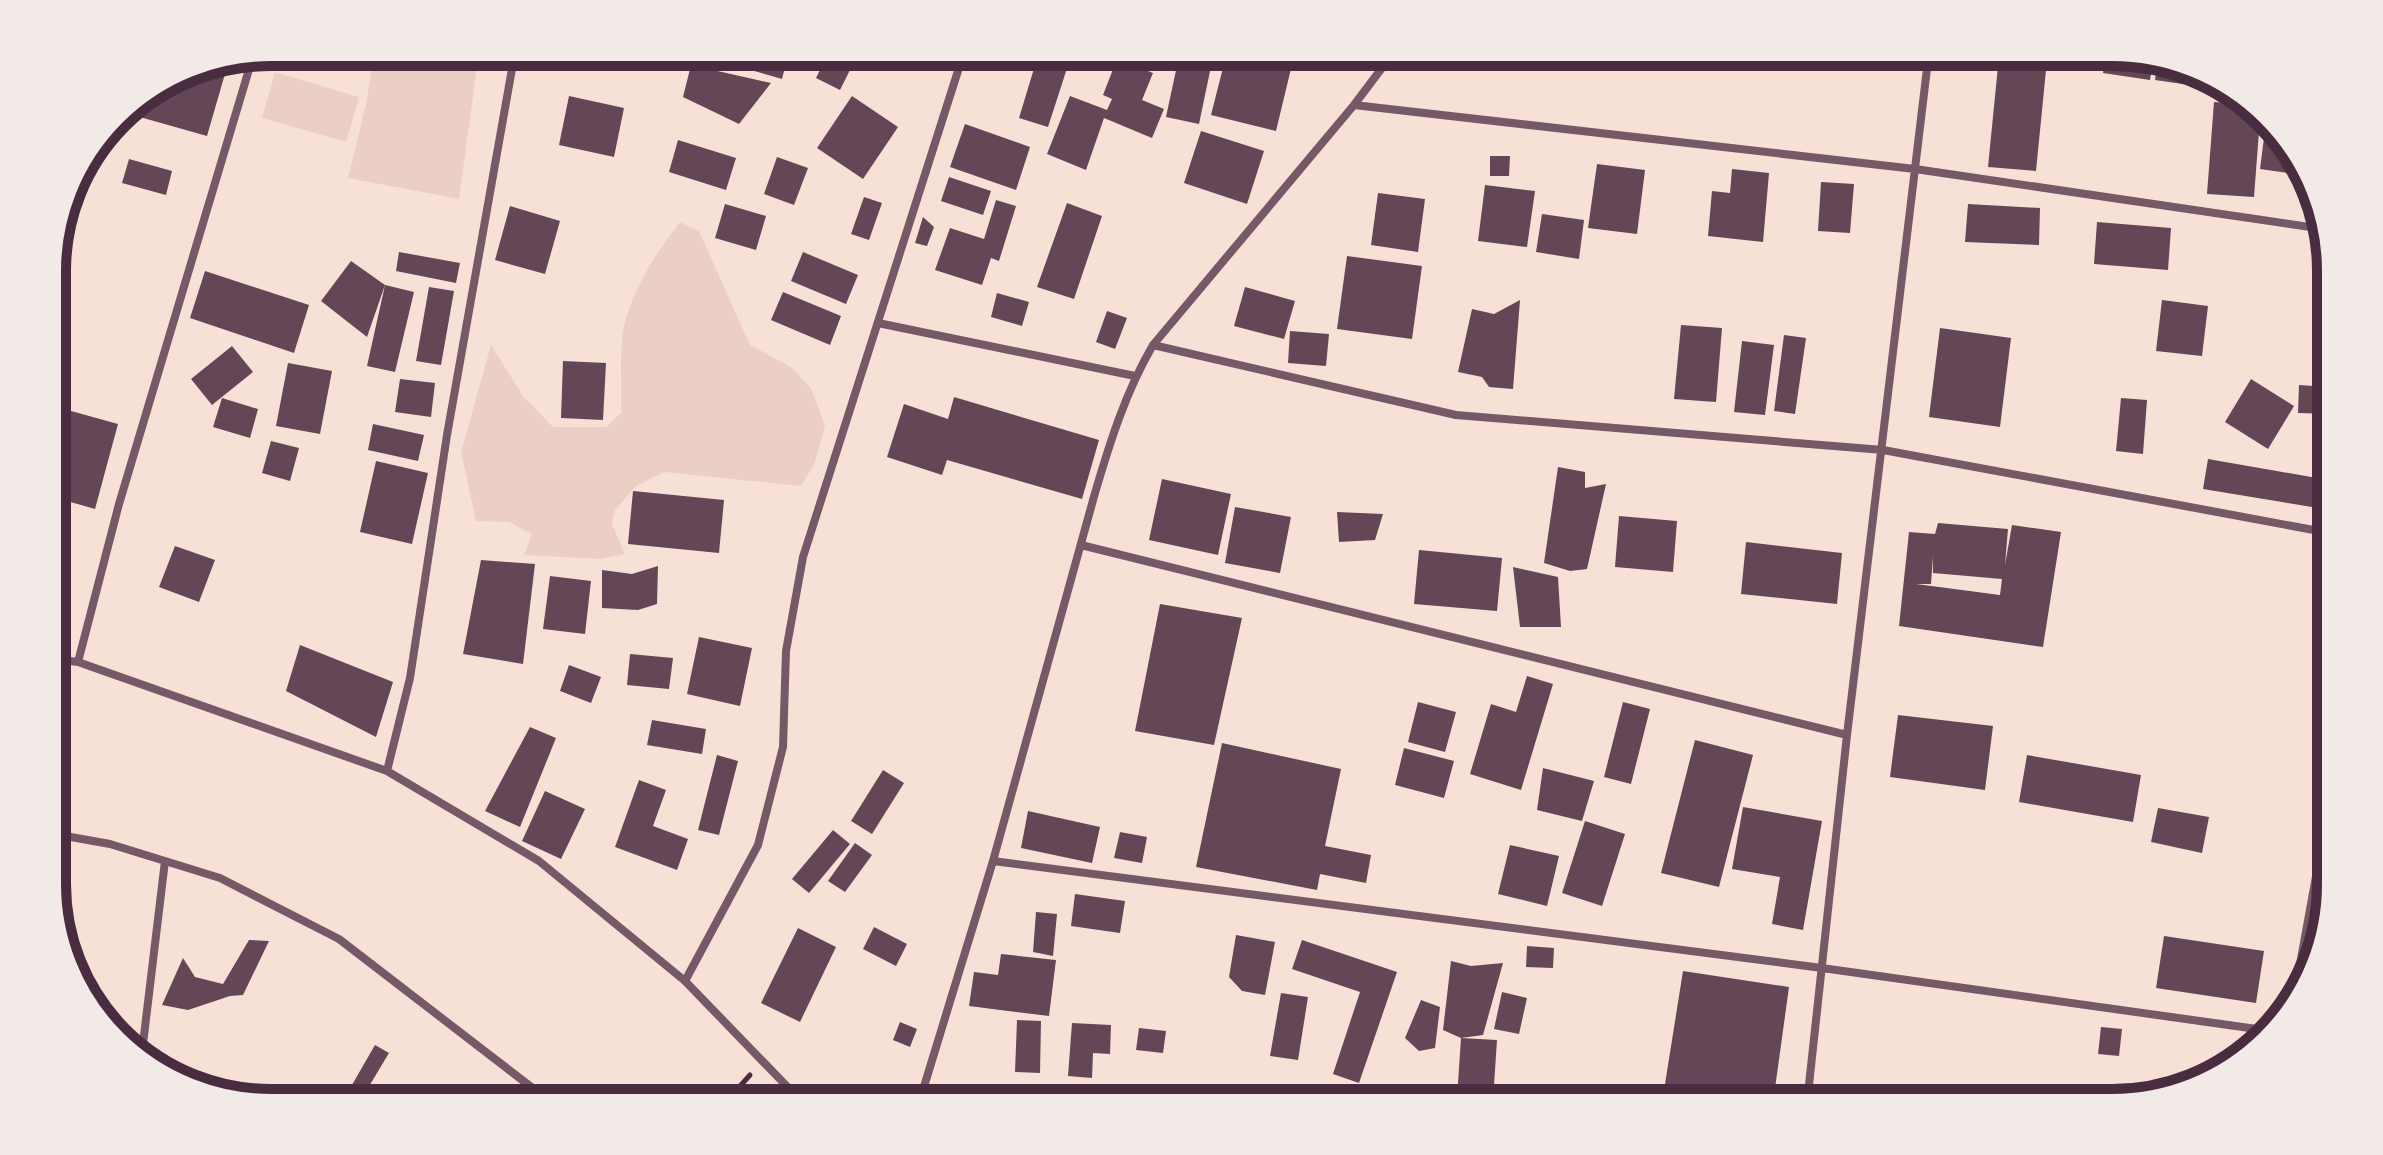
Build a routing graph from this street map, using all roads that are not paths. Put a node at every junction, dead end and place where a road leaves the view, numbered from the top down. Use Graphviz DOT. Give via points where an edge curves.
graph roads {
  1 [pos="513,66"];
  2 [pos="960,66"];
  3 [pos="1383,66"];
  4 [pos="1927,66"];
  5 [pos="250,68"];
  6 [pos="1354,105"];
  7 [pos="1915,169"];
  8 [pos="2312,227"];
  9 [pos="878,323"];
  10 [pos="1153,345"];
  11 [pos="1135,376"];
  12 [pos="1883,450"];
  13 [pos="2317,531"];
  14 [pos="1081,545"];
  15 [pos="66,661"];
  16 [pos="78,662"];
  17 [pos="1847,735"];
  18 [pos="387,771"];
  19 [pos="66,836"];
  20 [pos="165,861"];
  21 [pos="993,861"];
  22 [pos="2317,871"];
  23 [pos="2300,966"];
  24 [pos="1822,968"];
  25 [pos="685,981"];
  26 [pos="2257,1029"];
  27 [pos="143,1044"];
  28 [pos="534,1089"];
  29 [pos="790,1089"];
  30 [pos="923,1089"];
  31 [pos="1809,1089"];
  1 -- 18 [label="street" via="410,678"];
  2 -- 9 [label="street"];
  3 -- 6 [label="street"];
  4 -- 7 [label="street"];
  5 -- 16 [label="street" via="119,504"];
  6 -- 7 [label="street"];
  6 -- 10 [label="street"];
  7 -- 8 [label="street"];
  7 -- 12 [label="street"];
  9 -- 11 [label="street"];
  9 -- 25 [label="street" via="803,557 786,651 783,747 758,845"];
  10 -- 11 [label="street"];
  10 -- 12 [label="street" via="1456,415"];
  11 -- 14 [label="street"];
  12 -- 13 [label="street"];
  12 -- 17 [label="street"];
  14 -- 17 [label="street"];
  14 -- 21 [label="street"];
  15 -- 16 [label="street"];
  16 -- 18 [label="street"];
  17 -- 24 [label="street"];
  18 -- 25 [label="street" via="539,861"];
  19 -- 20 [label="street"];
  20 -- 27 [label="street"];
  20 -- 28 [label="street" via="220,878 339,939"];
  21 -- 24 [label="street"];
  21 -- 30 [label="street"];
  22 -- 23 [label="street"];
  24 -- 26 [label="street"];
  24 -- 31 [label="street"];
  25 -- 29 [label="street"];
}
